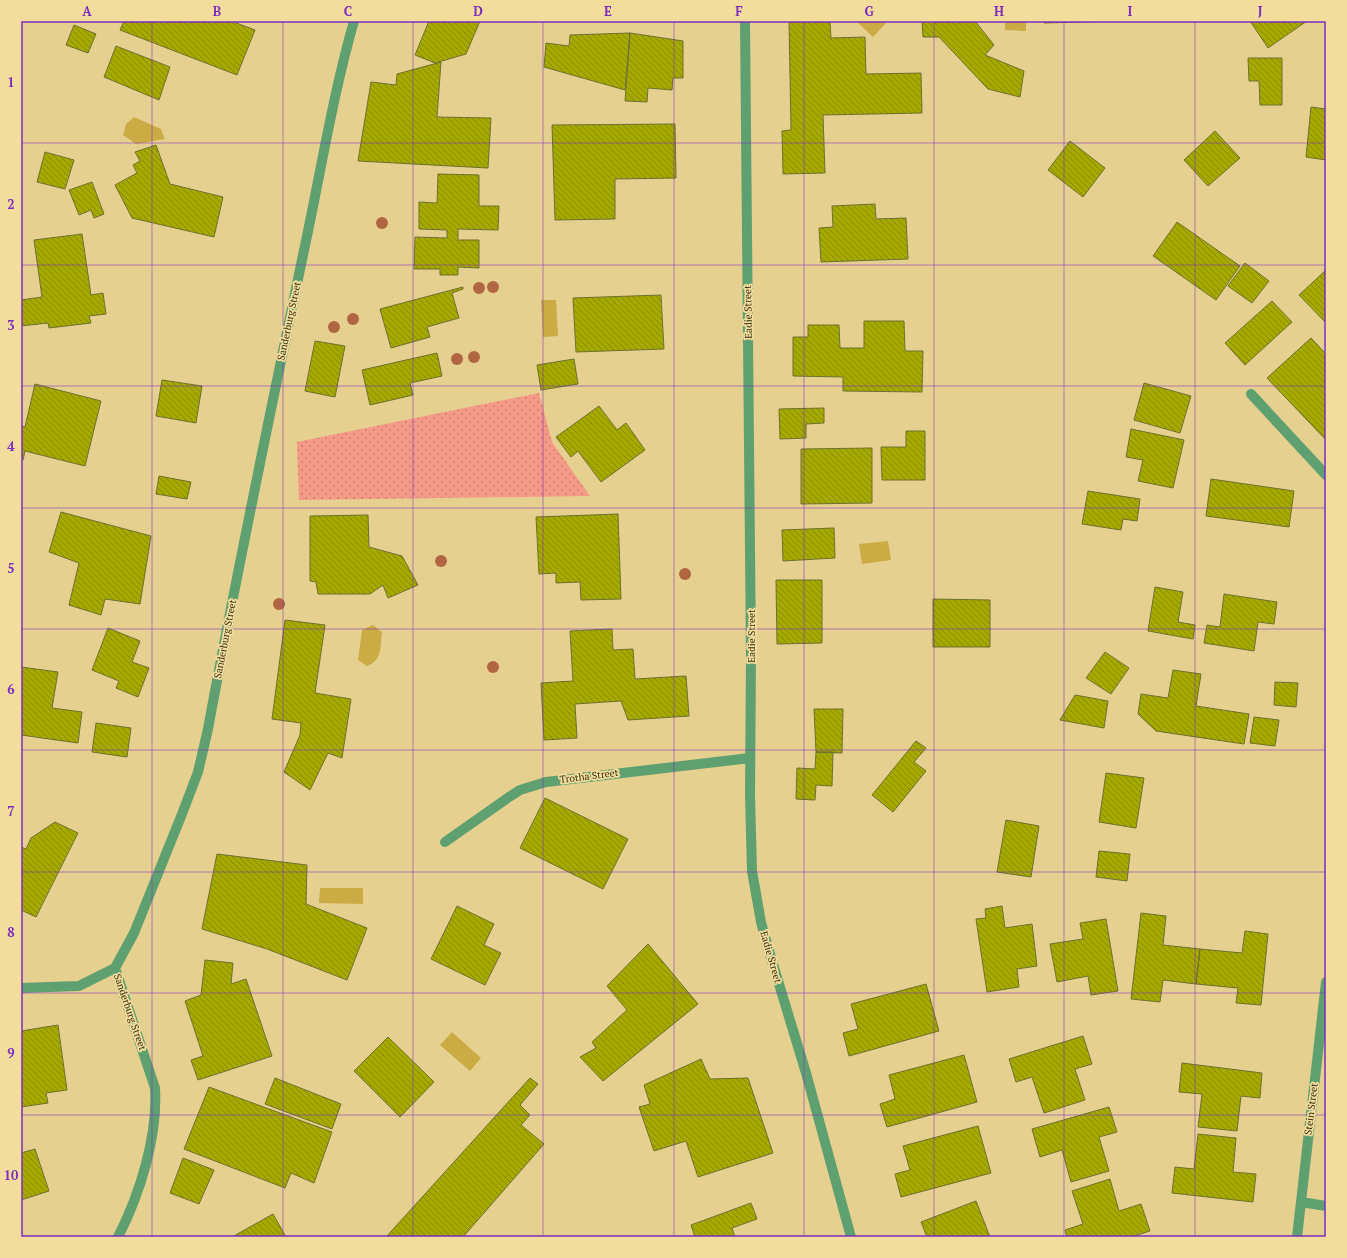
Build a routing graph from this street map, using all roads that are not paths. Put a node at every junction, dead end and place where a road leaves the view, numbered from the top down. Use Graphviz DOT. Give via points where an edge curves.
graph roads {
  1 [pos="354,21"];
  2 [pos="745,21"];
  3 [pos="1251,394"];
  4 [pos="1326,475"];
  5 [pos="750,758"];
  6 [pos="445,842"];
  7 [pos="115,968"];
  8 [pos="1326,982"];
  9 [pos="21,988"];
  10 [pos="1301,1202"];
  11 [pos="1326,1206"];
  12 [pos="118,1237"];
  13 [pos="851,1237"];
  14 [pos="1297,1237"];
  1 -- 7 [label="street, Sanderburg Street" via="332,108 198,772 134,933"];
  2 -- 5 [label="street, Eadie Street"];
  3 -- 4 [label="street"];
  5 -- 6 [label="street, Trotha Street" via="540,783 510,797"];
  5 -- 13 [label="street, Eadie Street" via="752,871 761,922"];
  7 -- 9 [label="street" via="79,986"];
  7 -- 12 [label="street, Sanderburg Street" via="155,1088 156,1103 152,1140 128,1218"];
  8 -- 10 [label="street, Stein Street"];
  10 -- 11 [label="street"];
  10 -- 14 [label="street, Stein Street"];
}
